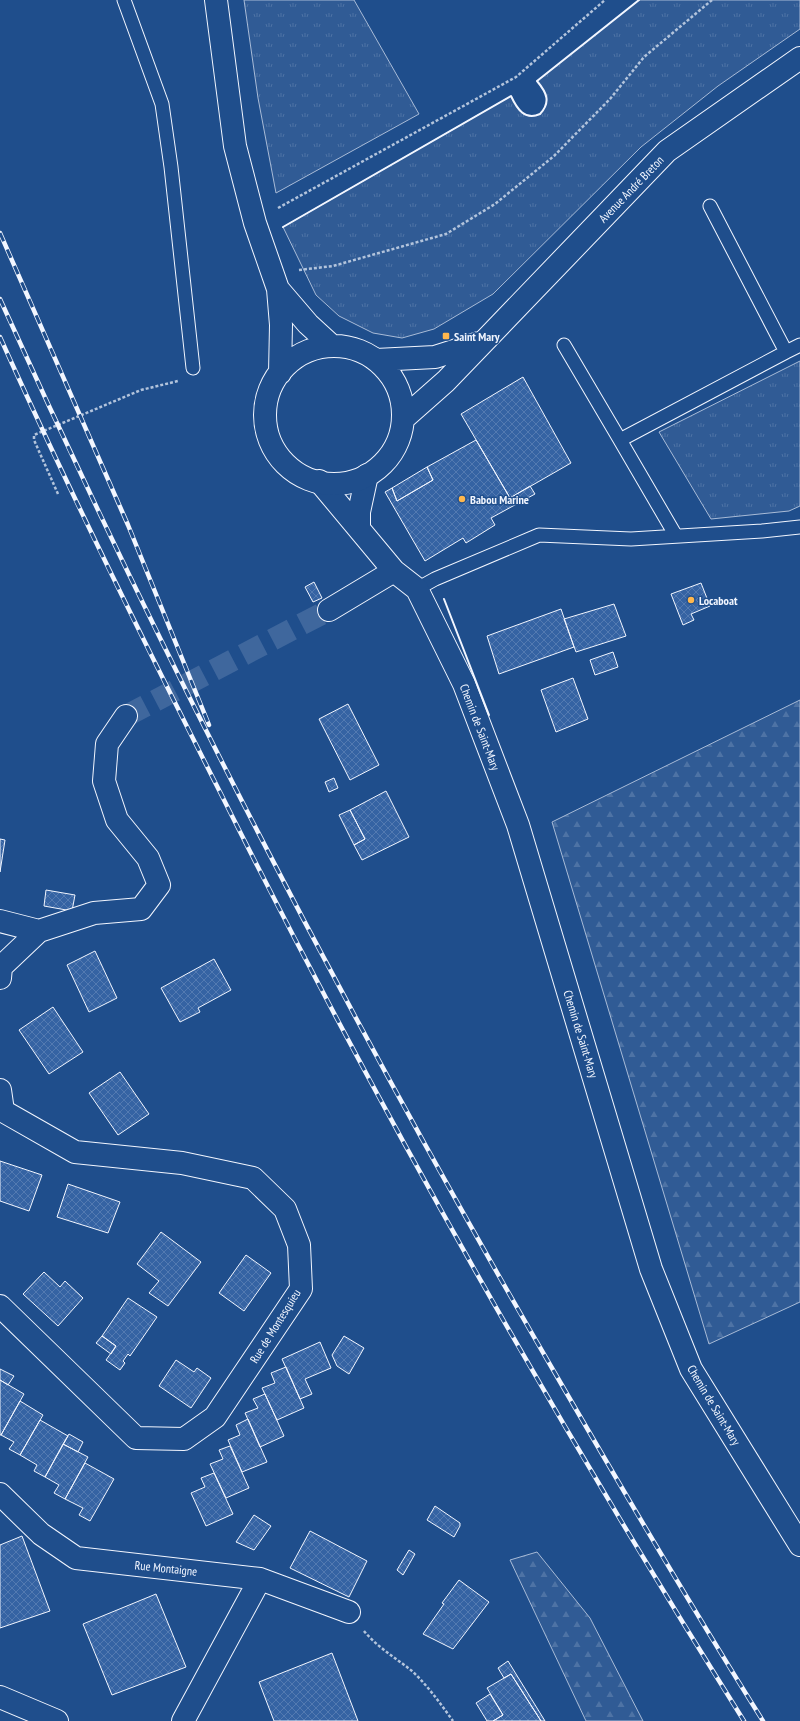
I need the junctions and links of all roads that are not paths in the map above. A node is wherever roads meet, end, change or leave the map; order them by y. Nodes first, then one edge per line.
1 (124, 0) edge
2 (216, 0) edge
3 (800, 58) edge
4 (710, 206) dead end
5 (278, 289) junction
6 (481, 343) junction
7 (564, 345) dead end
8 (800, 345) edge
9 (332, 346) junction
10 (786, 352) junction
11 (376, 360) junction
12 (192, 368) dead end
13 (280, 373) junction
14 (403, 419) junction
15 (620, 440) junction
16 (367, 475) junction
17 (319, 481) junction
18 (800, 526) edge
19 (359, 528) junction
20 (676, 536) junction
21 (394, 571) junction
22 (417, 589) junction
23 (330, 610) tunnel mouth
24 (126, 716) tunnel mouth
25 (0, 921) edge
26 (39, 931) junction
27 (0, 978) edge
28 (1, 1104) edge
29 (0, 1306) edge
30 (0, 1494) edge
31 (800, 1545) edge
32 (260, 1579) junction
33 (349, 1612) road end
34 (0, 1697) edge
35 (57, 1721) edge
36 (183, 1721) edge

1 - 12 lane
2 - 5 street
3 - 6 street, Avenue André Breton
4 - 10 lane
5 - 9 street
5 - 13 street
6 - 11 street, Avenue André Breton
6 - 14 street, Avenue André Breton
7 - 15 lane
8 - 10 lane
9 - 11 street
9 - 13 street
10 - 15 lane
11 - 14 street
13 - 17 street
14 - 16 street
15 - 20 lane
16 - 17 street
16 - 19 street
17 - 19 street, Chemin de Saint-Mary
18 - 20 lane
19 - 21 street, Chemin de Saint-Mary
20 - 22 lane
21 - 22 street, Chemin de Saint-Mary
21 - 23 street
22 - 31 street, Chemin de Saint-Mary
24 - 26 street
25 - 26 street
26 - 27 street
28 - 29 street, Rue de Montesquieu
30 - 32 street, Rue Montaigne
32 - 33 street, Rue Montaigne
32 - 36 street
34 - 35 street

